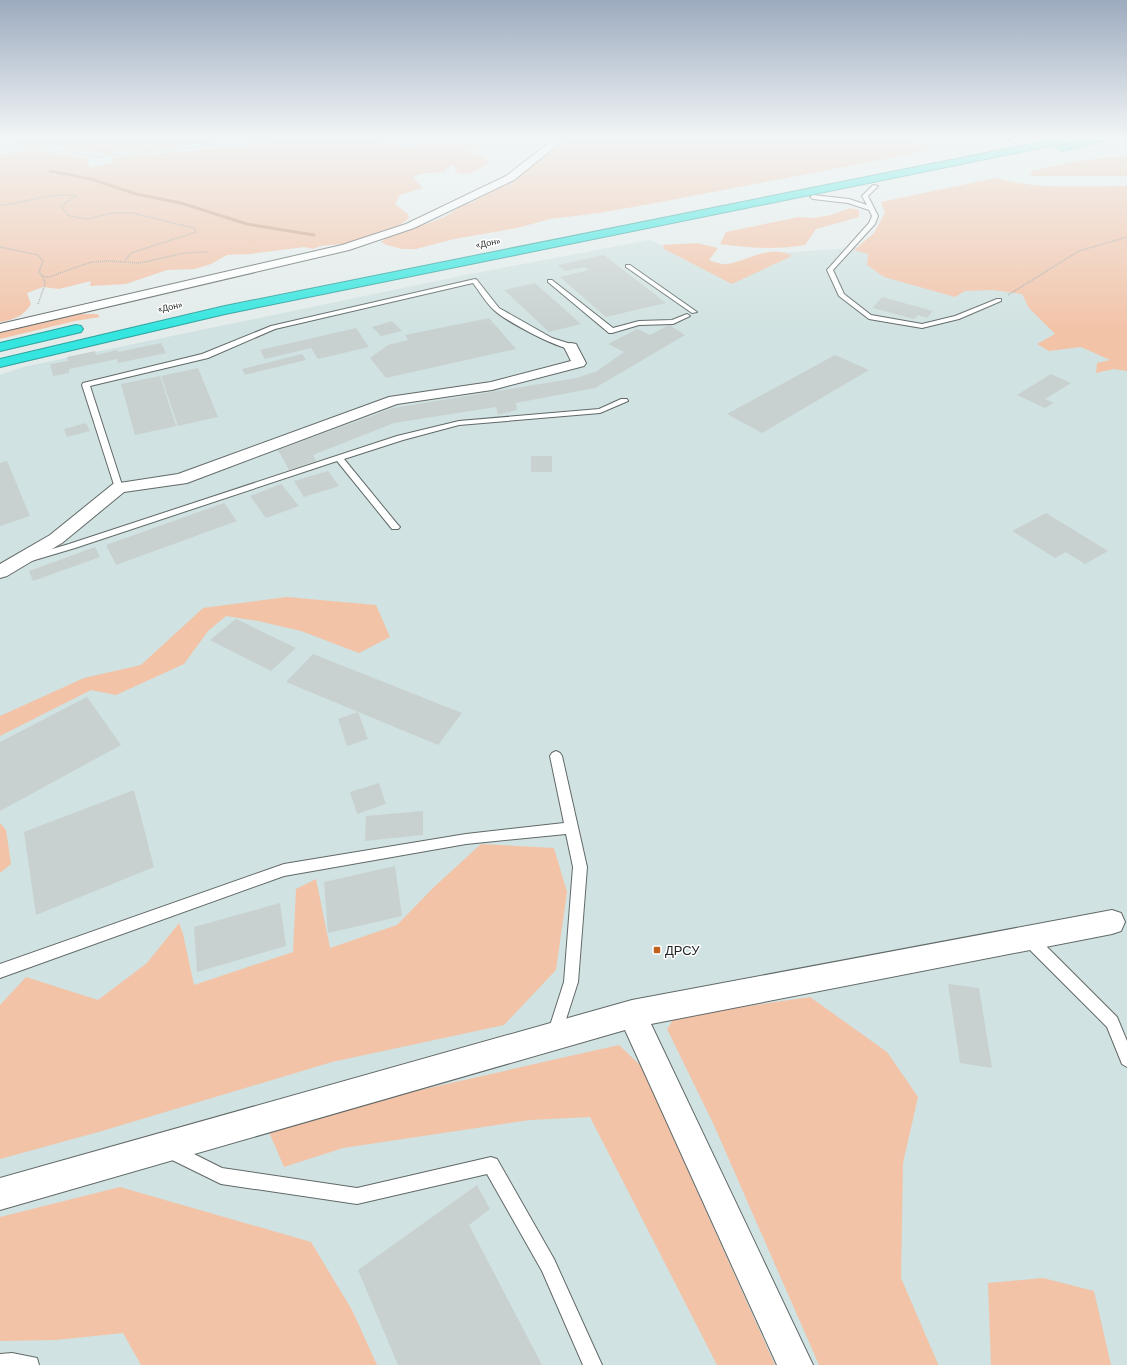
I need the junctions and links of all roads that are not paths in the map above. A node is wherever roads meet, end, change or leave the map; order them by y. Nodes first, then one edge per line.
1 (461, 202) edge
2 (734, 202) edge
3 (737, 202) edge
4 (789, 202) edge
5 (851, 202) edge
6 (866, 202) edge
7 (719, 205) junction
8 (873, 210) junction
9 (628, 266) dead end
10 (550, 281) dead end
11 (999, 300) road end
12 (85, 327) dead end
13 (0, 328) edge
14 (0, 347) edge
15 (571, 347) joint
16 (0, 363) edge
17 (624, 402) dead end
18 (339, 458) junction
19 (119, 488) junction
20 (395, 527) dead end
21 (18, 562) junction
22 (0, 572) edge
23 (556, 756) dead end
24 (571, 828) junction
25 (1112, 922) dead end
26 (1028, 938) junction
27 (0, 971) edge
28 (632, 1014) junction
29 (553, 1037) junction
30 (1127, 1059) edge
31 (164, 1148) junction
32 (0, 1194) edge
33 (0, 1363) edge
34 (30, 1365) edge
35 (593, 1365) edge
36 (795, 1365) edge

1 - 13 street
2 - 7 highway
3 - 7 highway
4 - 7 highway
5 - 8 lane
6 - 8 lane
7 - 16 highway
8 - 11 lane
9 - 10 lane
12 - 14 highway
15 - 19 street
15 - 19 lane
17 - 18 lane
18 - 20 lane
18 - 21 lane
19 - 21 street
21 - 22 street
23 - 24 lane
24 - 27 lane
24 - 29 lane
25 - 26 street
26 - 28 street
26 - 30 lane
28 - 29 street
28 - 36 street
29 - 31 street
31 - 32 street
31 - 35 lane
33 - 34 lane

